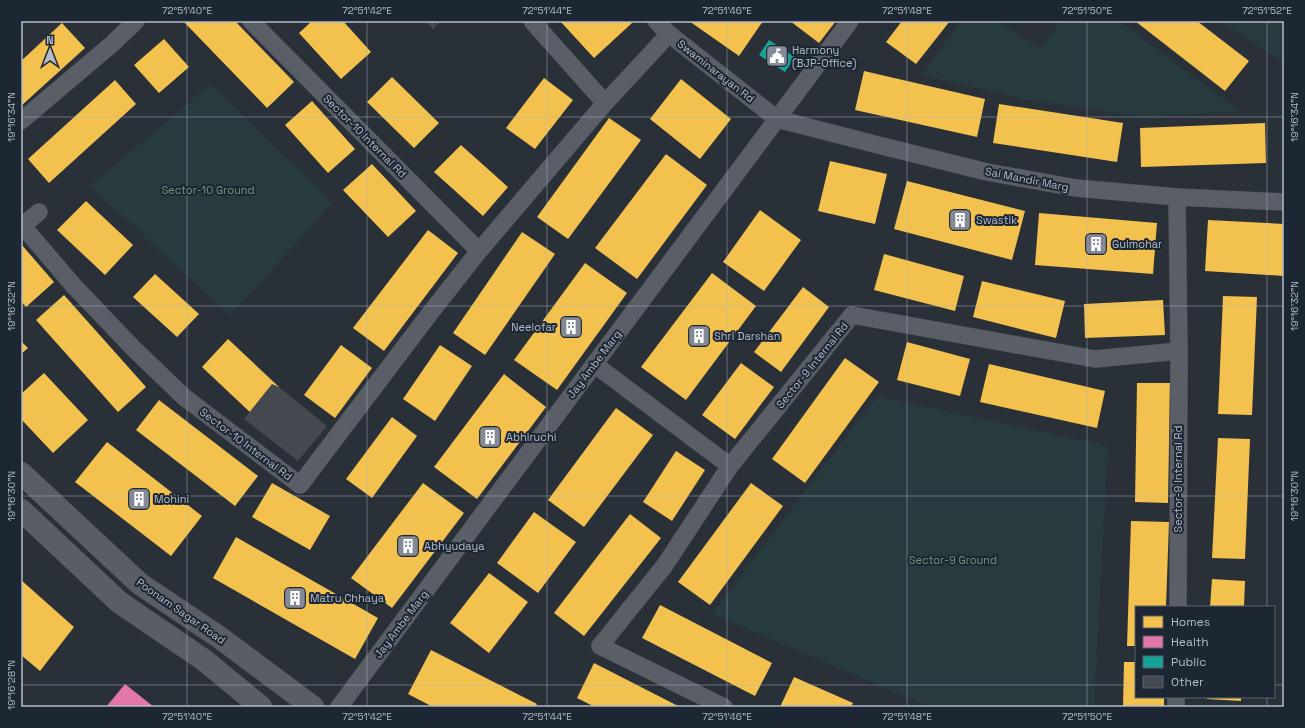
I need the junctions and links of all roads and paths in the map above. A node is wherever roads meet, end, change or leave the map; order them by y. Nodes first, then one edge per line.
1 (136, 21) edge
2 (251, 21) edge
3 (532, 21) edge
4 (656, 21) edge
5 (850, 21) edge
6 (669, 34) junction
7 (605, 103) junction
8 (777, 119) junction
9 (21, 121) edge
10 (1178, 197) junction
11 (1284, 202) edge
12 (39, 212) dead end
13 (22, 225) edge
14 (479, 251) junction
15 (1179, 351) junction
16 (594, 364) junction
17 (730, 466) junction
18 (21, 473) edge
19 (21, 510) edge
20 (1178, 606) edge
21 (261, 707) edge
22 (313, 707) edge
23 (339, 707) edge
24 (724, 707) edge

1 - 9 street
2 - 14 street, Sector-10 Internal Rd
3 - 7 street
4 - 6 street, Swaminarayan Rd
5 - 8 street, Jay Ambe Marg
6 - 7 street, Sector-10 Internal Rd
6 - 8 street, Swaminarayan Rd
7 - 14 street, Sector-10 Internal Rd
8 - 10 street, Sai Mandir Marg
8 - 16 street, Jay Ambe Marg
10 - 11 street, Sai Mandir Marg
10 - 15 street, Sector-9 Internal Rd
12 - 13 street
13 - 14 street, Sector-10 Internal Rd
15 - 17 street, Sector-9 Internal Rd
15 - 20 street, Sector-9 Internal Rd
16 - 17 street
16 - 23 street, Jay Ambe Marg
17 - 24 street
18 - 22 main road, Poonam Sagar Road
19 - 21 main road

